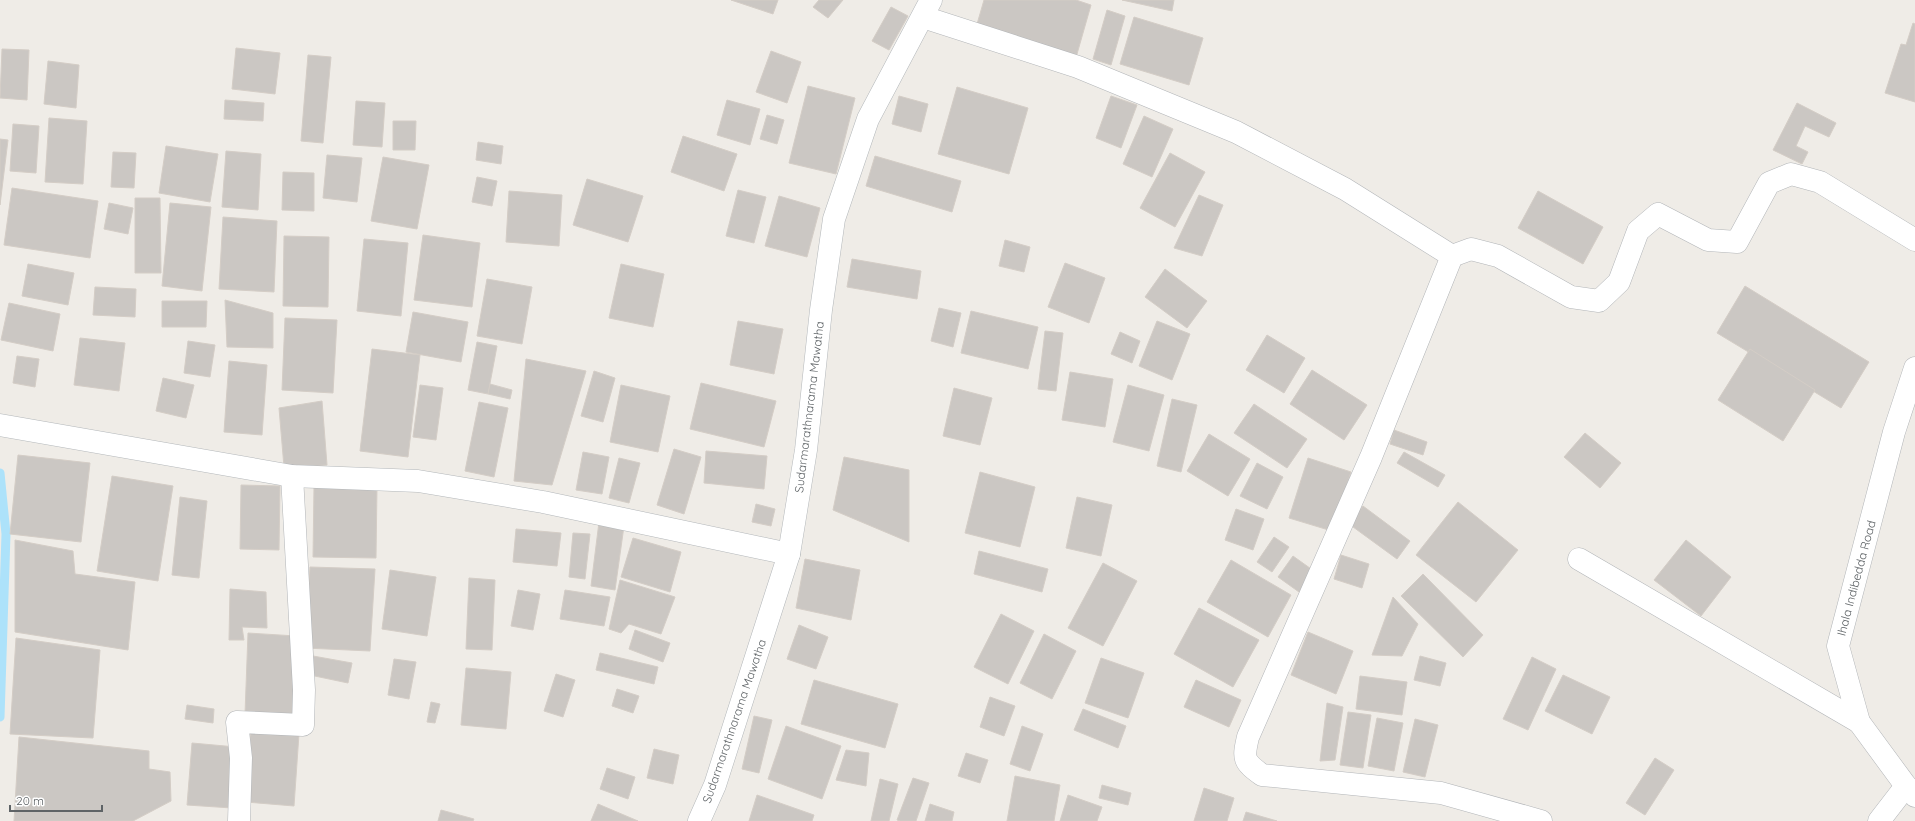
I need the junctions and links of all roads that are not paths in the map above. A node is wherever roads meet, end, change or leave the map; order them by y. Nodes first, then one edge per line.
1 (927, 9) edge
2 (1915, 240) edge
3 (1452, 256) junction
4 (1915, 368) edge
5 (0, 425) edge
6 (292, 476) junction
7 (790, 554) junction
8 (1579, 559) dead end
9 (1859, 722) junction
10 (1910, 791) edge
11 (239, 821) edge
12 (699, 821) edge
13 (1541, 821) edge
14 (1879, 821) edge

1 - 3 street
1 - 7 street, Sudarmarathnarama Mawatha
2 - 3 street
3 - 13 street
4 - 9 street, Ihala Indibedda Road
5 - 6 street
6 - 7 street
6 - 11 street
7 - 12 street, Sudarmarathnarama Mawatha
8 - 9 street
9 - 10 street, Ihala Indibedda Road
10 - 14 street

